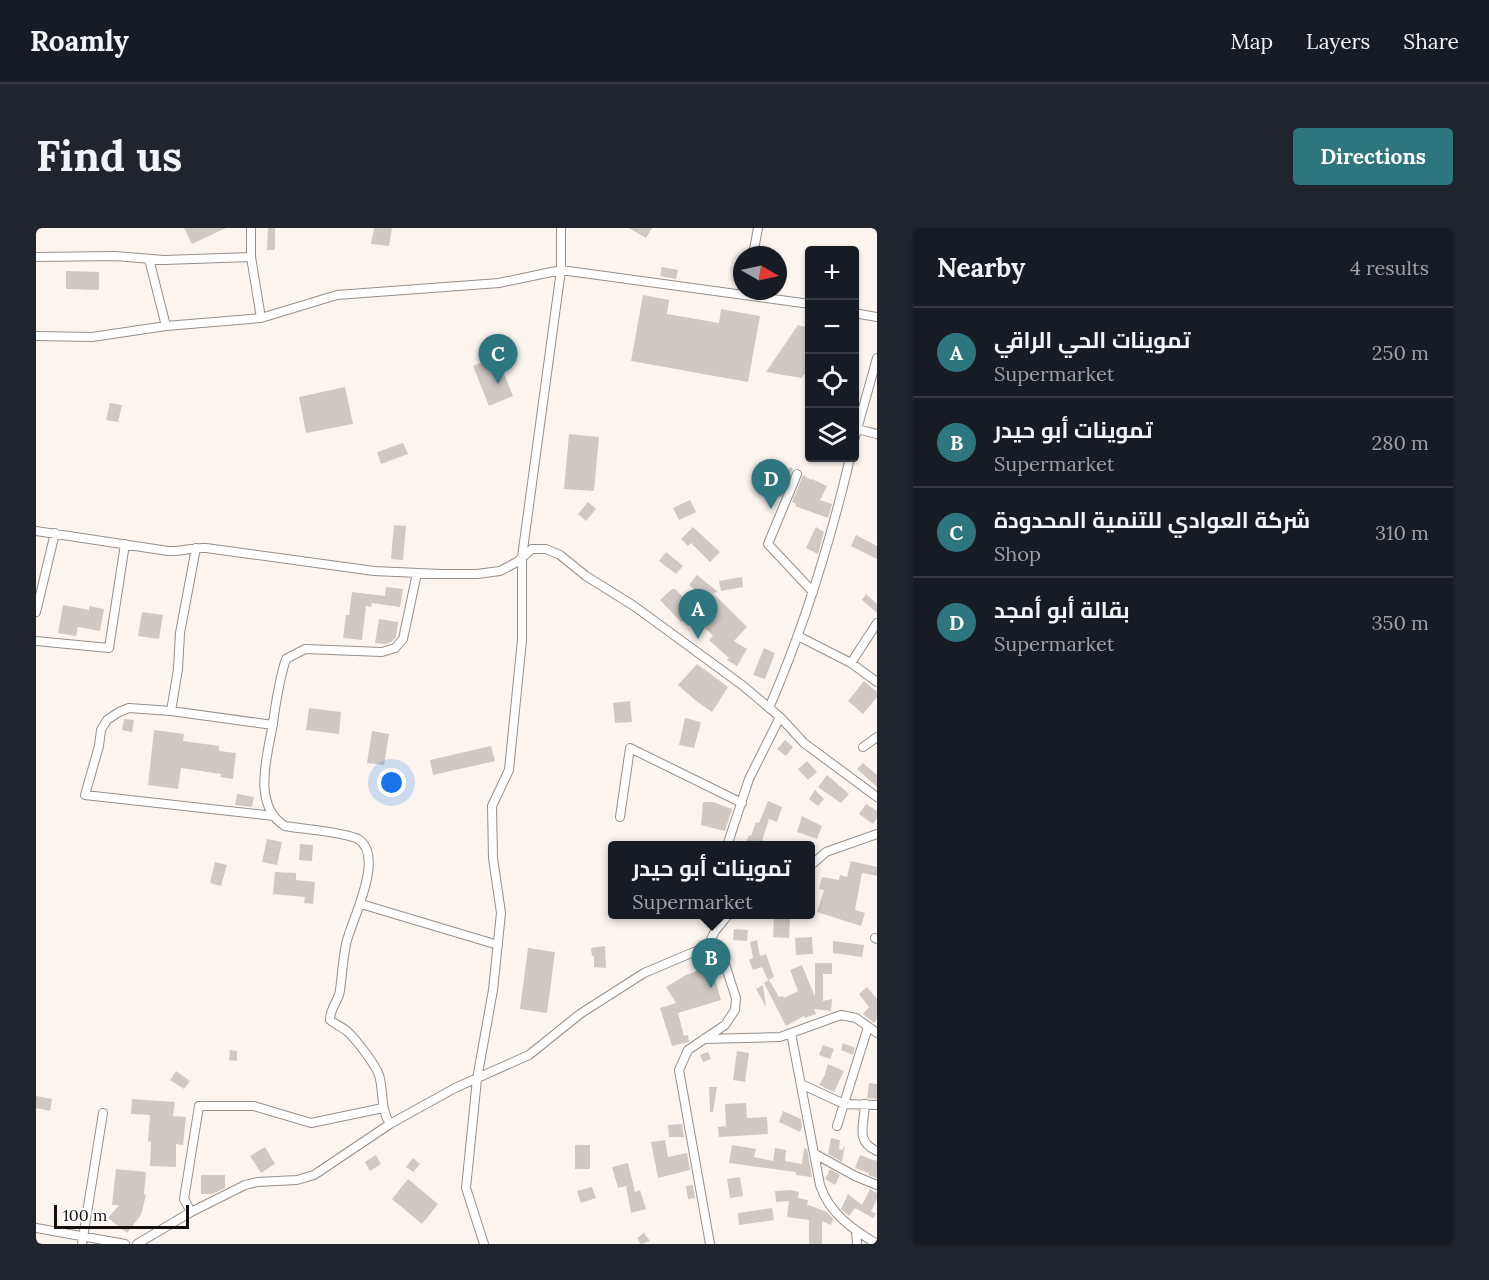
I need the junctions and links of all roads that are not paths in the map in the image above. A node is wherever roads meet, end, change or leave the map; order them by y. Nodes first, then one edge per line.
1 (251, 228) edge
2 (561, 228) edge
3 (758, 228) edge
4 (755, 246) edge
5 (36, 257) edge
6 (251, 257) junction
7 (149, 259) junction
8 (561, 270) junction
9 (733, 292) edge
10 (786, 300) edge
11 (805, 303) edge
12 (859, 314) edge
13 (877, 317) edge
14 (261, 318) junction
15 (166, 326) junction
16 (36, 336) edge
17 (877, 358) edge
18 (859, 422) edge
19 (859, 430) edge
20 (877, 434) edge
21 (849, 462) edge
22 (797, 474) dead end
23 (36, 531) edge
24 (55, 533) junction
25 (125, 544) junction
26 (196, 548) junction
27 (522, 557) junction
28 (417, 573) junction
29 (813, 592) junction
30 (36, 612) edge
31 (877, 623) edge
32 (798, 636) junction
33 (36, 641) edge
34 (851, 663) junction
35 (877, 682) edge
36 (769, 708) junction
37 (171, 711) junction
38 (780, 717) junction
39 (273, 725) junction
40 (877, 737) edge
41 (863, 747) dead end
42 (877, 797) edge
43 (742, 802) junction
44 (274, 816) junction
45 (620, 817) dead end
46 (877, 834) edge
47 (729, 841) edge
48 (815, 862) edge
49 (361, 904) junction
50 (726, 919) edge
51 (498, 945) junction
52 (721, 952) dead end
53 (868, 1027) junction
54 (791, 1033) junction
55 (877, 1033) edge
56 (704, 1038) junction
57 (477, 1079) junction
58 (801, 1084) junction
59 (844, 1104) junction
60 (866, 1104) junction
61 (877, 1105) edge
62 (383, 1108) junction
63 (103, 1113) dead end
64 (390, 1124) junction
65 (837, 1126) dead end
66 (877, 1151) edge
67 (815, 1154) junction
68 (877, 1185) edge
69 (191, 1212) junction
70 (36, 1228) edge
71 (856, 1231) junction
72 (82, 1240) edge
73 (125, 1244) edge
74 (137, 1244) edge
75 (484, 1244) edge
76 (710, 1244) edge
77 (857, 1244) edge
78 (877, 1244) edge

1 - 6 street
2 - 8 street
3 - 4 street
5 - 7 street
6 - 7 street
6 - 14 street
7 - 15 street
8 - 9 street
8 - 14 street
8 - 27 street
10 - 11 street
12 - 13 street
14 - 15 street
15 - 16 street
17 - 18 street
19 - 20 street
21 - 29 street
22 - 29 street
23 - 24 street
24 - 25 street
24 - 30 street
25 - 26 street
25 - 33 street
26 - 28 street
26 - 37 street
27 - 28 street
27 - 36 street
27 - 51 street
28 - 39 street
29 - 32 street
31 - 34 street
32 - 34 street
32 - 36 street
34 - 35 street
36 - 38 street
37 - 39 street
37 - 44 street
38 - 42 street
38 - 43 street
39 - 44 street
40 - 41 street
43 - 45 street
43 - 47 street
44 - 49 street
46 - 48 street
49 - 51 street
49 - 62 street
50 - 57 street
51 - 57 street
52 - 56 street
53 - 54 street
53 - 55 street
53 - 59 street
54 - 56 street
54 - 58 street
56 - 76 street
57 - 64 street
57 - 75 street
58 - 59 street
58 - 67 street
59 - 60 street
59 - 65 street
60 - 61 street
60 - 66 street
62 - 64 street
62 - 69 street
63 - 72 street
64 - 69 street
67 - 68 street
67 - 71 street
69 - 74 street
70 - 72 street
71 - 77 street
71 - 78 street
72 - 73 street

